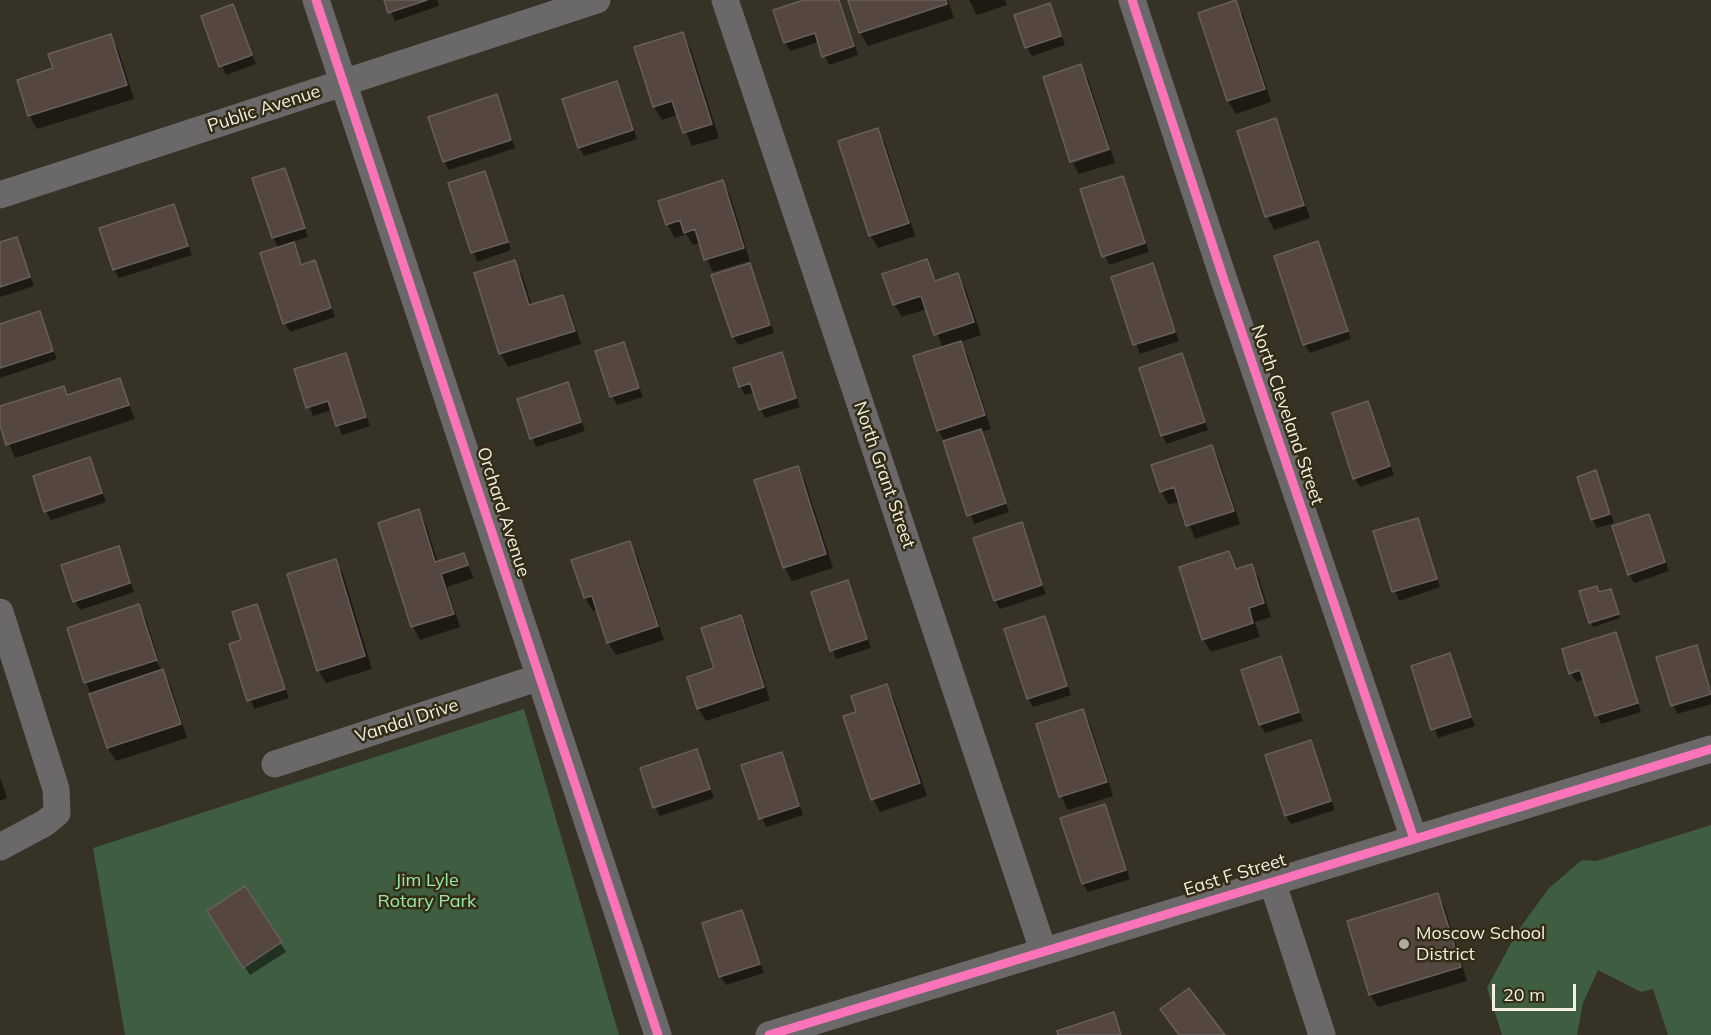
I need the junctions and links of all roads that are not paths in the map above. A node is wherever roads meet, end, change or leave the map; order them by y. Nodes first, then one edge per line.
1 (316, 0) edge
2 (597, 0) edge
3 (725, 0) edge
4 (1132, 0) edge
5 (344, 83) junction
6 (0, 195) edge
7 (0, 612) edge
8 (540, 677) junction
9 (1711, 749) edge
10 (275, 764) dead end
11 (1414, 839) junction
12 (0, 847) edge
13 (1272, 881) junction
14 (1044, 950) junction
15 (658, 1035) edge
16 (769, 1035) edge
17 (1322, 1035) edge

1 - 5 street, Orchard Avenue
2 - 5 street, Public Avenue
3 - 14 street, North Grant Street
4 - 11 street, North Cleveland Street
5 - 6 street, Public Avenue
5 - 8 street, Orchard Avenue
7 - 12 street
8 - 10 street, Vandal Drive
8 - 15 street, Orchard Avenue
9 - 11 street, East F Street
11 - 13 street, East F Street
13 - 14 street, East F Street
13 - 17 street
14 - 16 street, East F Street

